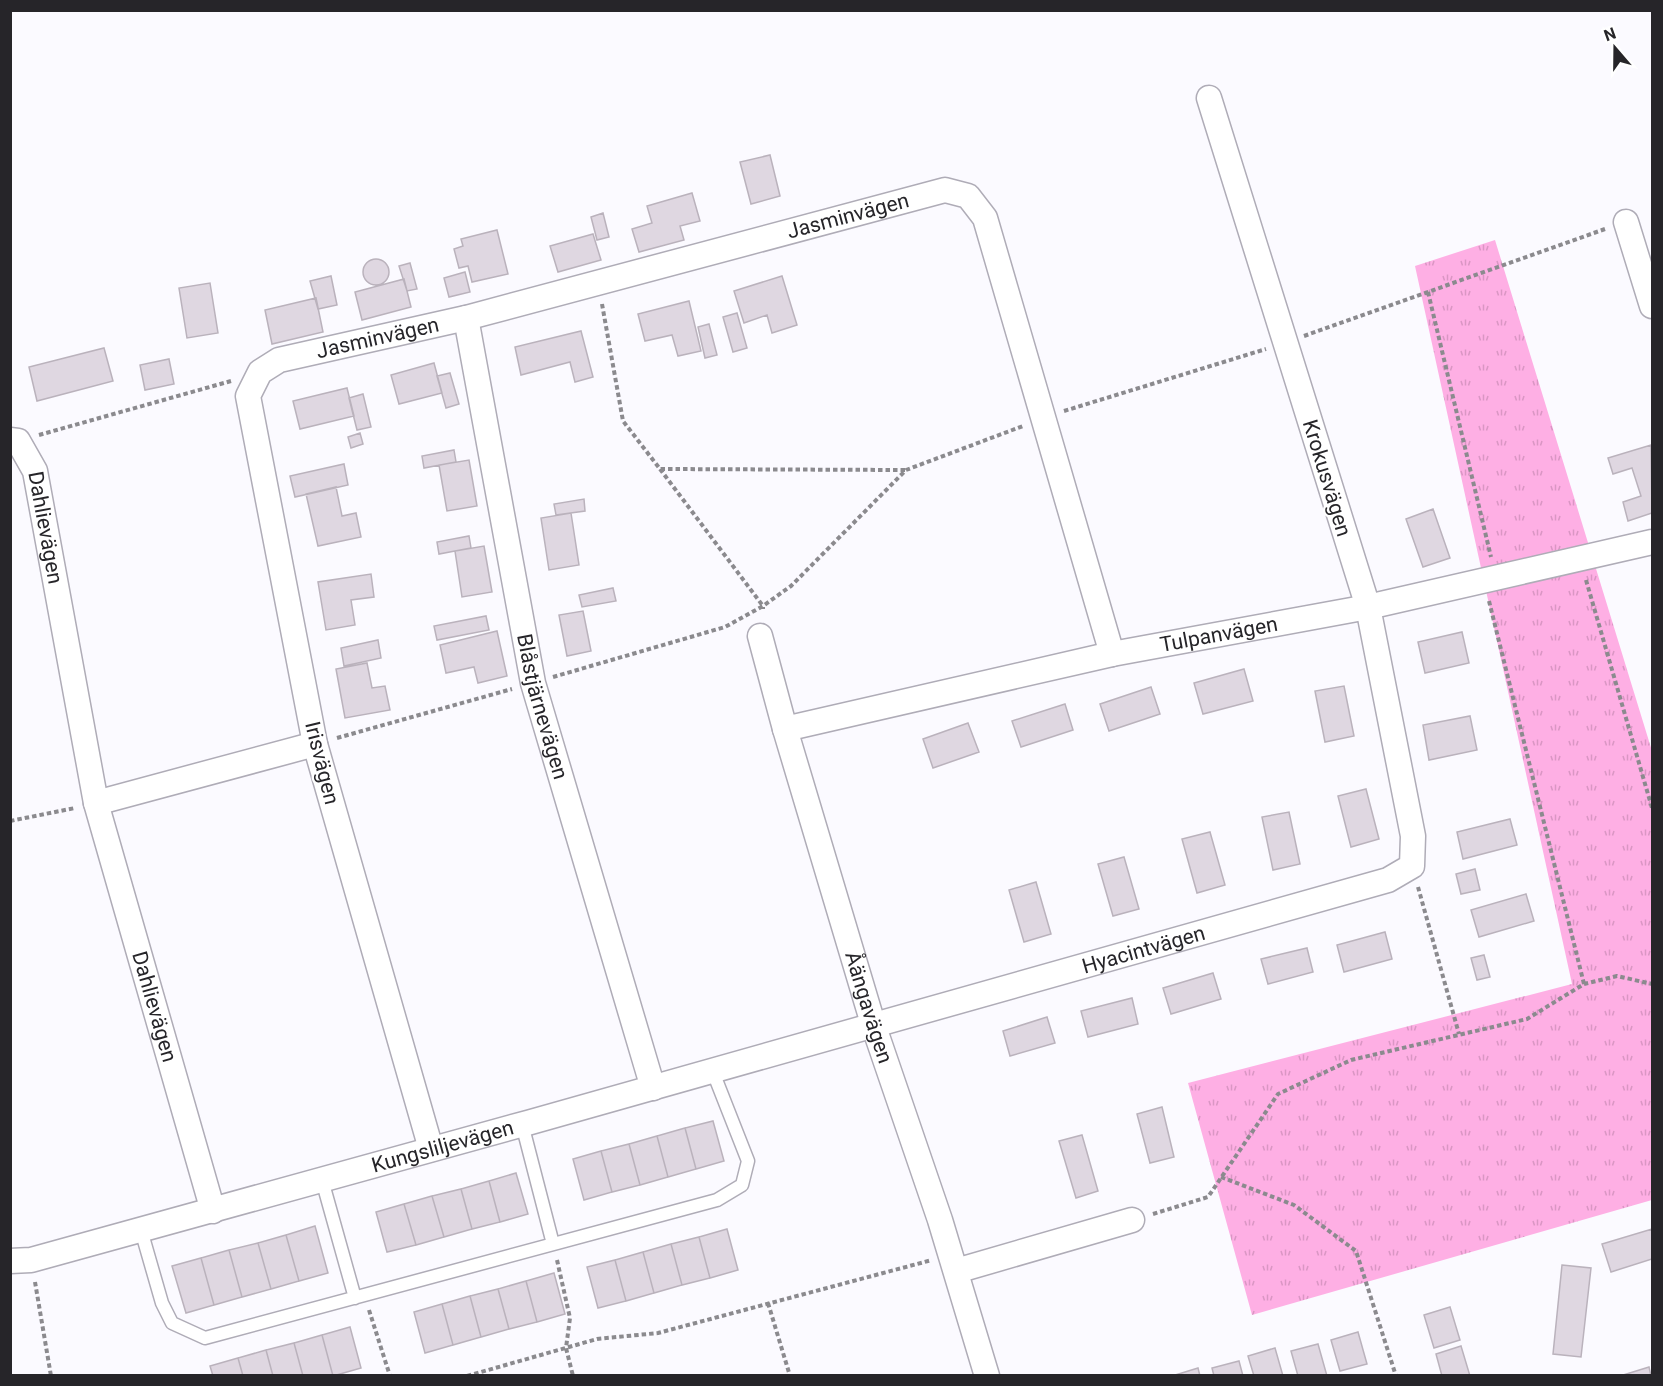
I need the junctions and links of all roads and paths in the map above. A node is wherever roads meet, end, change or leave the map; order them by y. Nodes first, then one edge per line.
1 (1209, 98) dead end
2 (1626, 222) joint
3 (1647, 272) edge
4 (598, 283) junction
5 (1428, 292) junction
6 (1653, 306) edge
7 (466, 318) junction
8 (1285, 343) junction
9 (260, 372) junction
10 (1043, 418) junction
11 (14, 441) edge
12 (660, 469) junction
13 (906, 470) junction
14 (1653, 542) edge
15 (1580, 559) junction
16 (1490, 580) junction
17 (763, 606) junction
18 (1368, 607) junction
19 (760, 636) dead end
20 (1112, 654) junction
21 (533, 683) junction
22 (785, 729) junction
23 (315, 744) junction
24 (96, 803) junction
25 (1653, 808) edge
26 (10, 821) edge
27 (1412, 866) junction
28 (1584, 984) junction
29 (1653, 984) edge
30 (874, 1027) junction
31 (1459, 1034) junction
32 (713, 1072) junction
33 (653, 1088) junction
34 (522, 1124) junction
35 (431, 1149) junction
36 (1221, 1177) junction
37 (322, 1180) junction
38 (213, 1211) junction
39 (1132, 1220) joint
40 (141, 1230) junction
41 (554, 1244) junction
42 (21, 1260) edge
43 (954, 1263) junction
44 (360, 1297) junction
45 (768, 1304) junction
46 (566, 1348) junction
47 (51, 1376) edge
48 (390, 1376) edge
49 (467, 1376) edge
50 (573, 1376) edge
51 (790, 1376) edge
52 (987, 1376) edge
53 (1396, 1376) edge

1 - 8 street, Krokusvägen
2 - 3 street
2 - 5 path
3 - 6 street
4 - 7 street, Jasminvägen
4 - 10 street, Jasminvägen
4 - 12 path
5 - 8 path
5 - 16 path
7 - 9 street, Jasminvägen
7 - 21 street, Blåstjärnevägen
8 - 10 path
8 - 18 street, Krokusvägen
9 - 11 path
9 - 23 street, Irisvägen
10 - 13 path
10 - 20 street, Jasminvägen
11 - 24 street, Dahlievägen
12 - 13 path
12 - 17 path
13 - 17 path
14 - 15 street, Tulpanvägen
15 - 16 street, Tulpanvägen
15 - 25 path
16 - 18 street, Tulpanvägen
16 - 28 path
17 - 21 path
18 - 20 street, Tulpanvägen
18 - 27 street, Krokusvägen
19 - 22 street, Åängavägen
20 - 22 street, Tulpanvägen
21 - 23 path
21 - 33 street, Blåstjärnevägen
22 - 30 street, Åängavägen
23 - 24 street
23 - 35 street, Irisvägen
24 - 26 path
24 - 38 street, Dahlievägen
27 - 30 street, Hyacintvägen
27 - 31 path
28 - 29 path
28 - 31 path
30 - 32 street, Kungsliljevägen
30 - 43 street, Åängavägen
31 - 36 path
32 - 33 street, Kungsliljevägen
32 - 41 lane
33 - 34 street, Kungsliljevägen
34 - 35 street, Kungsliljevägen
34 - 41 lane
35 - 37 street, Kungsliljevägen
36 - 39 path
36 - 53 path
37 - 38 street, Kungsliljevägen
37 - 44 lane
38 - 40 street, Kungsliljevägen
39 - 43 street
40 - 42 street, Kungsliljevägen
40 - 44 lane
41 - 44 lane
41 - 46 path
42 - 47 path
43 - 45 path
43 - 52 street, Åängavägen
44 - 48 path
45 - 46 path
45 - 51 path
46 - 49 path
46 - 50 path

